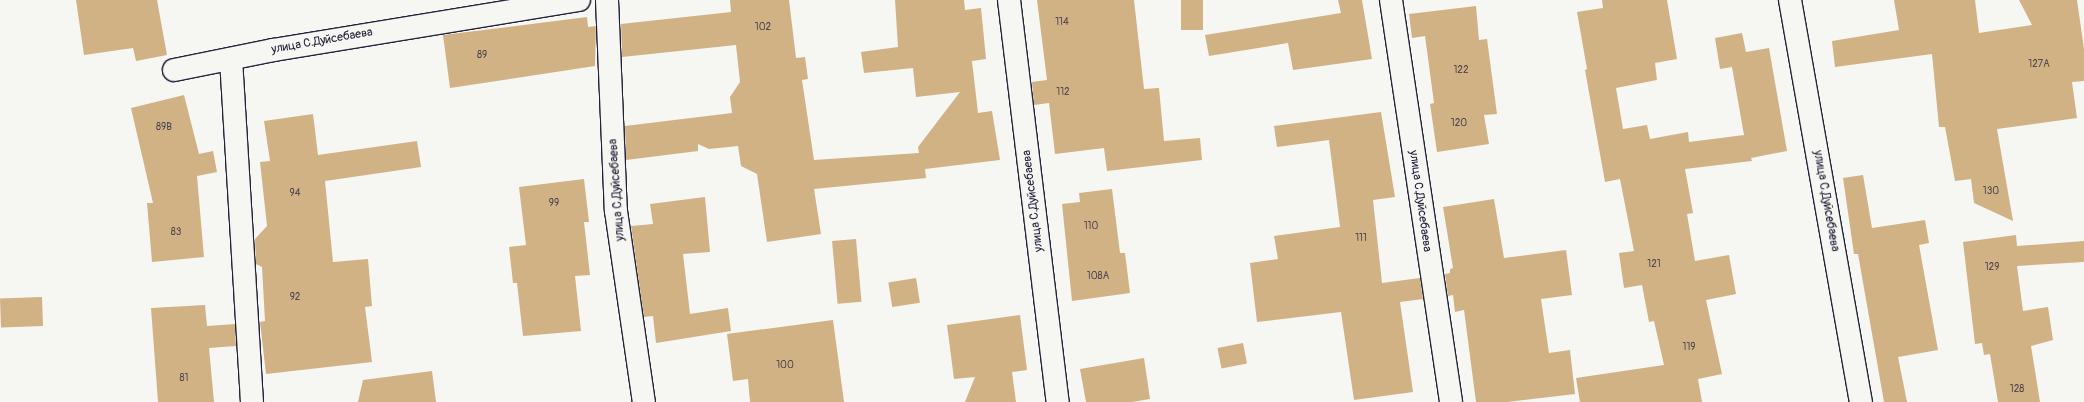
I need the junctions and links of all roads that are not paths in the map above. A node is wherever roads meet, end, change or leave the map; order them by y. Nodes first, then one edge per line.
1 (579, 0) edge
2 (607, 0) edge
3 (1009, 0) edge
4 (1391, 0) edge
5 (1790, 0) edge
6 (231, 59) junction
7 (174, 70) dead end
8 (252, 402) edge
9 (644, 402) edge
10 (1058, 402) edge
11 (1452, 402) edge
12 (1861, 402) edge

1 - 6 street, улица С.Дуйсебаева
2 - 9 street, улица С.Дуйсебаева
3 - 10 street, улица С.Дуйсебаева
4 - 11 street, улица С.Дуйсебаева
5 - 12 street, улица С.Дуйсебаева
6 - 7 street, улица С.Дуйсебаева
6 - 8 street

